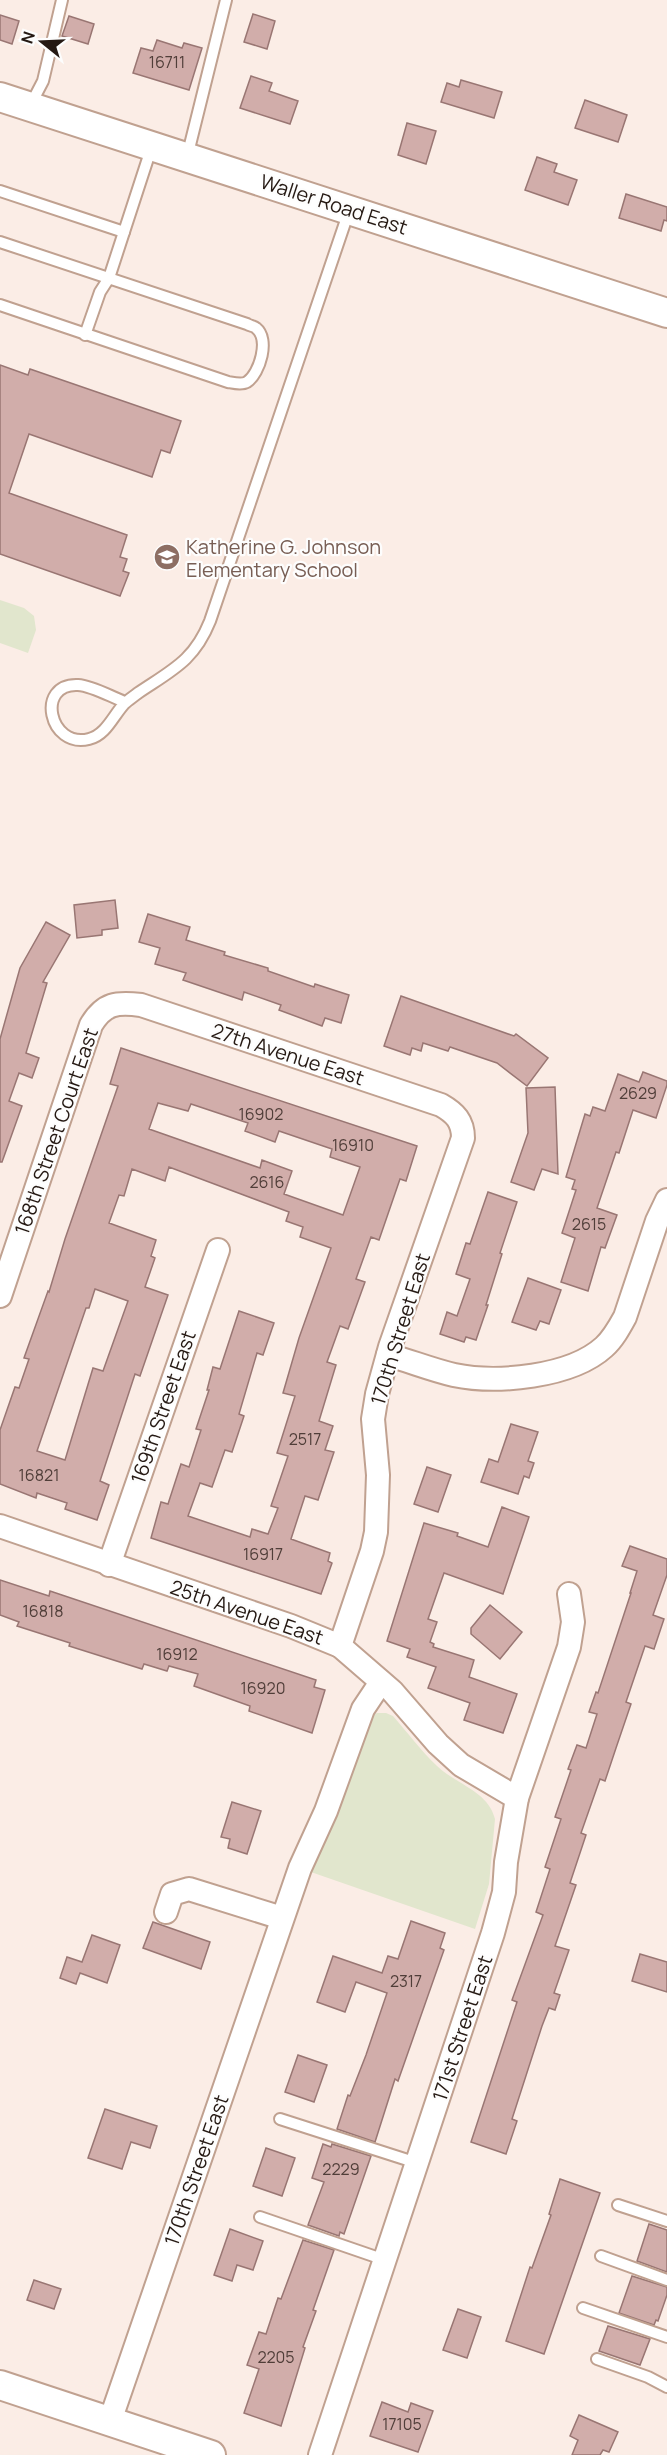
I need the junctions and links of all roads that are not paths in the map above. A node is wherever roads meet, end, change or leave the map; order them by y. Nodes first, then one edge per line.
1 (62, 0) edge
2 (226, 0) edge
3 (0, 97) edge
4 (30, 107) junction
5 (152, 146) junction
6 (187, 157) junction
7 (0, 191) edge
8 (349, 209) junction
9 (124, 232) junction
10 (0, 242) edge
11 (109, 278) junction
12 (0, 305) edge
13 (667, 313) edge
14 (85, 335) junction
15 (125, 702) junction
16 (108, 1007) joint
17 (461, 1122) joint
18 (667, 1200) edge
19 (218, 1250) dead end
20 (0, 1296) edge
21 (388, 1354) junction
22 (0, 1526) edge
23 (109, 1565) junction
24 (570, 1594) dead end
25 (340, 1646) junction
26 (381, 1682) junction
27 (517, 1798) junction
28 (166, 1912) dead end
29 (282, 1918) junction
30 (280, 2119) dead end
31 (417, 2163) junction
32 (618, 2205) dead end
33 (260, 2217) dead end
34 (667, 2221) edge
35 (601, 2256) dead end
36 (385, 2260) junction
37 (667, 2280) edge
38 (583, 2308) dead end
39 (667, 2337) edge
40 (597, 2359) dead end
41 (0, 2385) edge
42 (667, 2387) edge
43 (110, 2421) junction
44 (211, 2455) edge
45 (320, 2455) edge

1 - 4 lane
2 - 6 lane
3 - 4 street, Waller Road East
4 - 5 street, Waller Road East
5 - 6 street, Waller Road East
5 - 9 lane
6 - 8 street, Waller Road East
7 - 9 lane
8 - 13 street, Waller Road East
8 - 15 lane
9 - 11 lane
10 - 11 lane
11 - 14 lane
11 - 14 lane
12 - 14 lane
15 - 15 lane
16 - 17 street, 27th Avenue East
16 - 20 street, 168th Street Court East
17 - 21 street, 170th Street East
18 - 21 street
19 - 23 street, 169th Street East
21 - 25 street, 170th Street East
22 - 23 street, 25th Avenue East
23 - 25 street, 25th Avenue East
24 - 27 street, 171st Street East
25 - 26 street, 25th Avenue East
26 - 27 street, 25th Avenue East
26 - 29 street, 170th Street East
27 - 31 street, 171st Street East
28 - 29 street
29 - 43 street, 170th Street East
30 - 31 lane
31 - 36 street, 171st Street East
32 - 34 lane
33 - 36 lane
35 - 37 lane
36 - 45 street, 171st Street East
38 - 39 lane
40 - 42 lane
41 - 43 street
43 - 44 street

